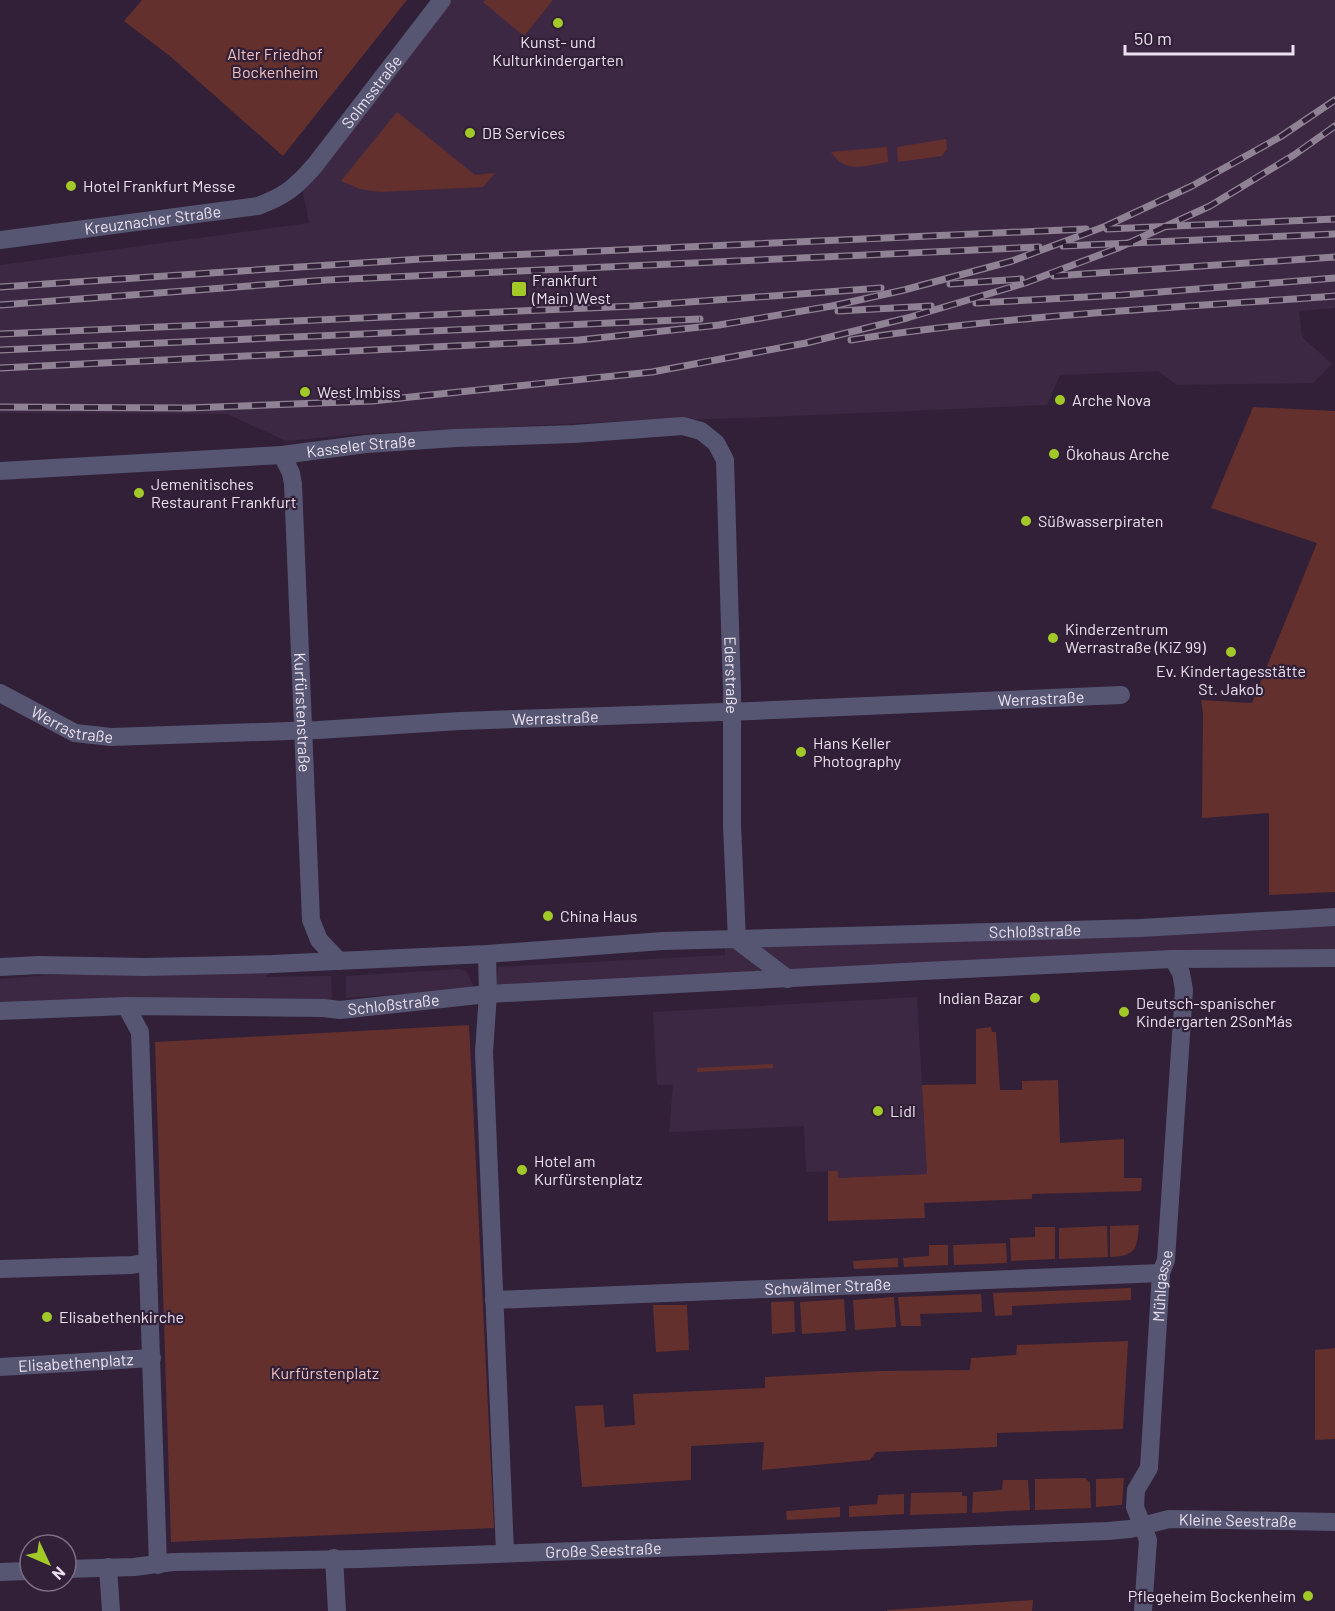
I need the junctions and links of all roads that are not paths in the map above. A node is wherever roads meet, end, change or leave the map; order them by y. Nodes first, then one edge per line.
1 (441, 0) edge
2 (301, 182) joint
3 (0, 240) edge
4 (716, 443) joint
5 (282, 455) junction
6 (0, 471) edge
7 (0, 693) edge
8 (1121, 695) dead end
9 (732, 712) junction
10 (302, 730) junction
11 (1335, 917) edge
12 (737, 940) junction
13 (487, 954) junction
14 (1335, 958) edge
15 (1173, 959) junction
16 (339, 961) junction
17 (0, 967) edge
18 (788, 979) junction
19 (488, 994) junction
20 (126, 1006) junction
21 (0, 1011) edge
22 (148, 1263) junction
23 (0, 1269) edge
24 (1161, 1273) junction
25 (494, 1300) junction
26 (152, 1358) junction
27 (0, 1367) edge
28 (1335, 1522) edge
29 (1141, 1525) junction
30 (504, 1552) junction
31 (334, 1558) junction
32 (158, 1565) junction
33 (108, 1567) junction
34 (78, 1568) edge
35 (18, 1571) edge
36 (0, 1572) edge
37 (111, 1611) edge
38 (337, 1611) edge
39 (1143, 1611) edge

1 - 2 street, Solmsstraße
2 - 3 street, Kreuznacher Straße
4 - 5 street, Kasseler Straße
4 - 9 street, Ederstraße
5 - 6 street, Kasseler Straße
5 - 10 street, Kurfürstenstraße
7 - 10 street, Werrastraße
8 - 9 street, Werrastraße
9 - 10 street, Werrastraße
9 - 12 street, Ederstraße
10 - 16 street, Kurfürstenstraße
11 - 12 street, Schloßstraße
12 - 13 street, Schloßstraße
12 - 18 street
13 - 16 street, Schloßstraße
13 - 19 street
14 - 15 street, Schloßstraße
15 - 18 street, Schloßstraße
15 - 24 street, Mühlgasse
16 - 17 street, Schloßstraße
18 - 19 street, Schloßstraße
19 - 20 street, Schloßstraße
19 - 25 street
20 - 21 street, Schloßstraße
20 - 22 street
22 - 23 street
22 - 26 street
24 - 25 street, Schwälmer Straße
24 - 29 street, Mühlgasse
25 - 30 street
26 - 27 street, Elisabethenplatz
26 - 32 street
28 - 29 street, Kleine Seestraße
29 - 30 street, Große Seestraße
29 - 39 street, Mühlgasse
30 - 31 street, Große Seestraße
31 - 32 street, Große Seestraße
31 - 38 street
32 - 33 street, Große Seestraße
33 - 34 street, Große Seestraße
33 - 37 street
35 - 36 street

